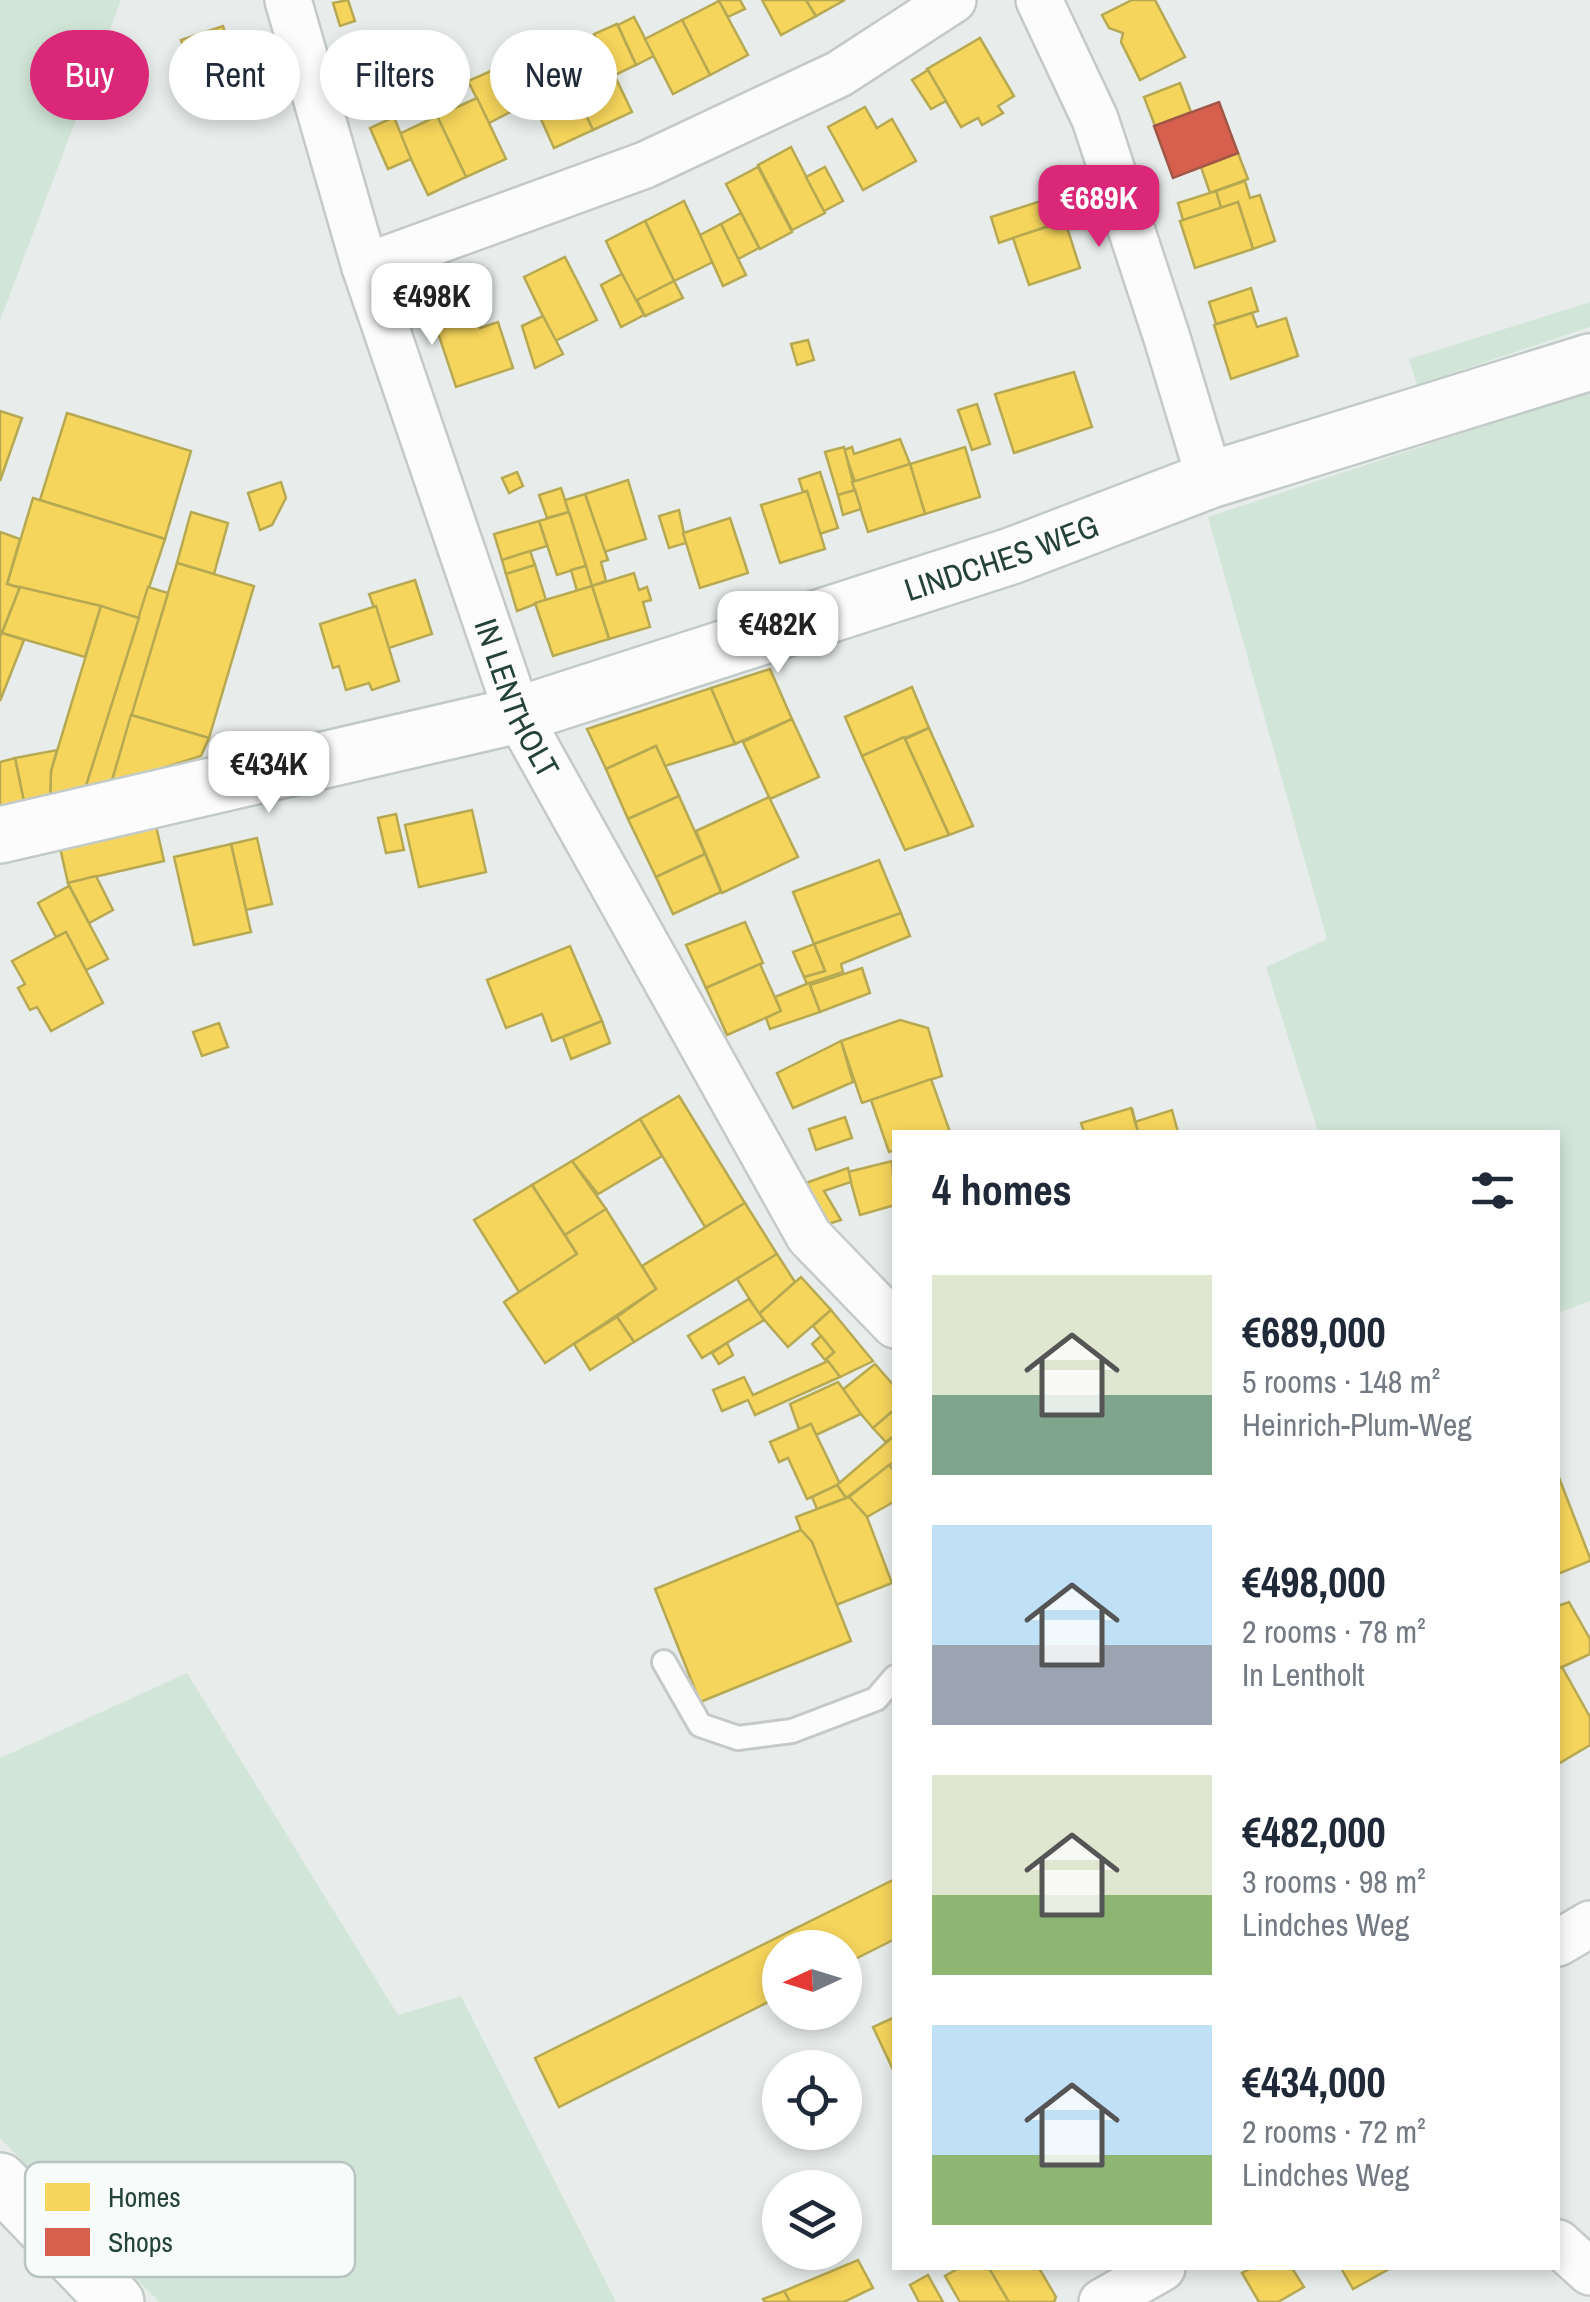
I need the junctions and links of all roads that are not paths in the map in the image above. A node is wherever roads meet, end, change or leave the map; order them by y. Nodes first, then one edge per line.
1 (288, 0) edge
2 (953, 0) edge
3 (1039, 0) edge
4 (365, 267) junction
5 (1590, 362) edge
6 (1210, 480) junction
7 (518, 715) junction
8 (0, 834) edge
9 (892, 1322) edge
10 (664, 1662) dead end
11 (892, 1680) edge
12 (1590, 1924) edge
13 (1560, 1942) edge
14 (0, 2181) edge
15 (25, 2207) edge
16 (1560, 2245) edge
17 (1158, 2270) edge
18 (1590, 2272) edge
19 (92, 2277) edge
20 (116, 2302) edge
21 (1102, 2302) edge

1 - 4 street, IN LENTHOLT
2 - 4 street
3 - 6 street
4 - 7 street, IN LENTHOLT
5 - 6 street, LINDCHES WEG
6 - 7 street, LINDCHES WEG
7 - 8 street, LINDCHES WEG
7 - 9 street, IN LENTHOLT
10 - 11 lane
12 - 13 street
14 - 15 street
16 - 18 street
17 - 21 street
19 - 20 street

